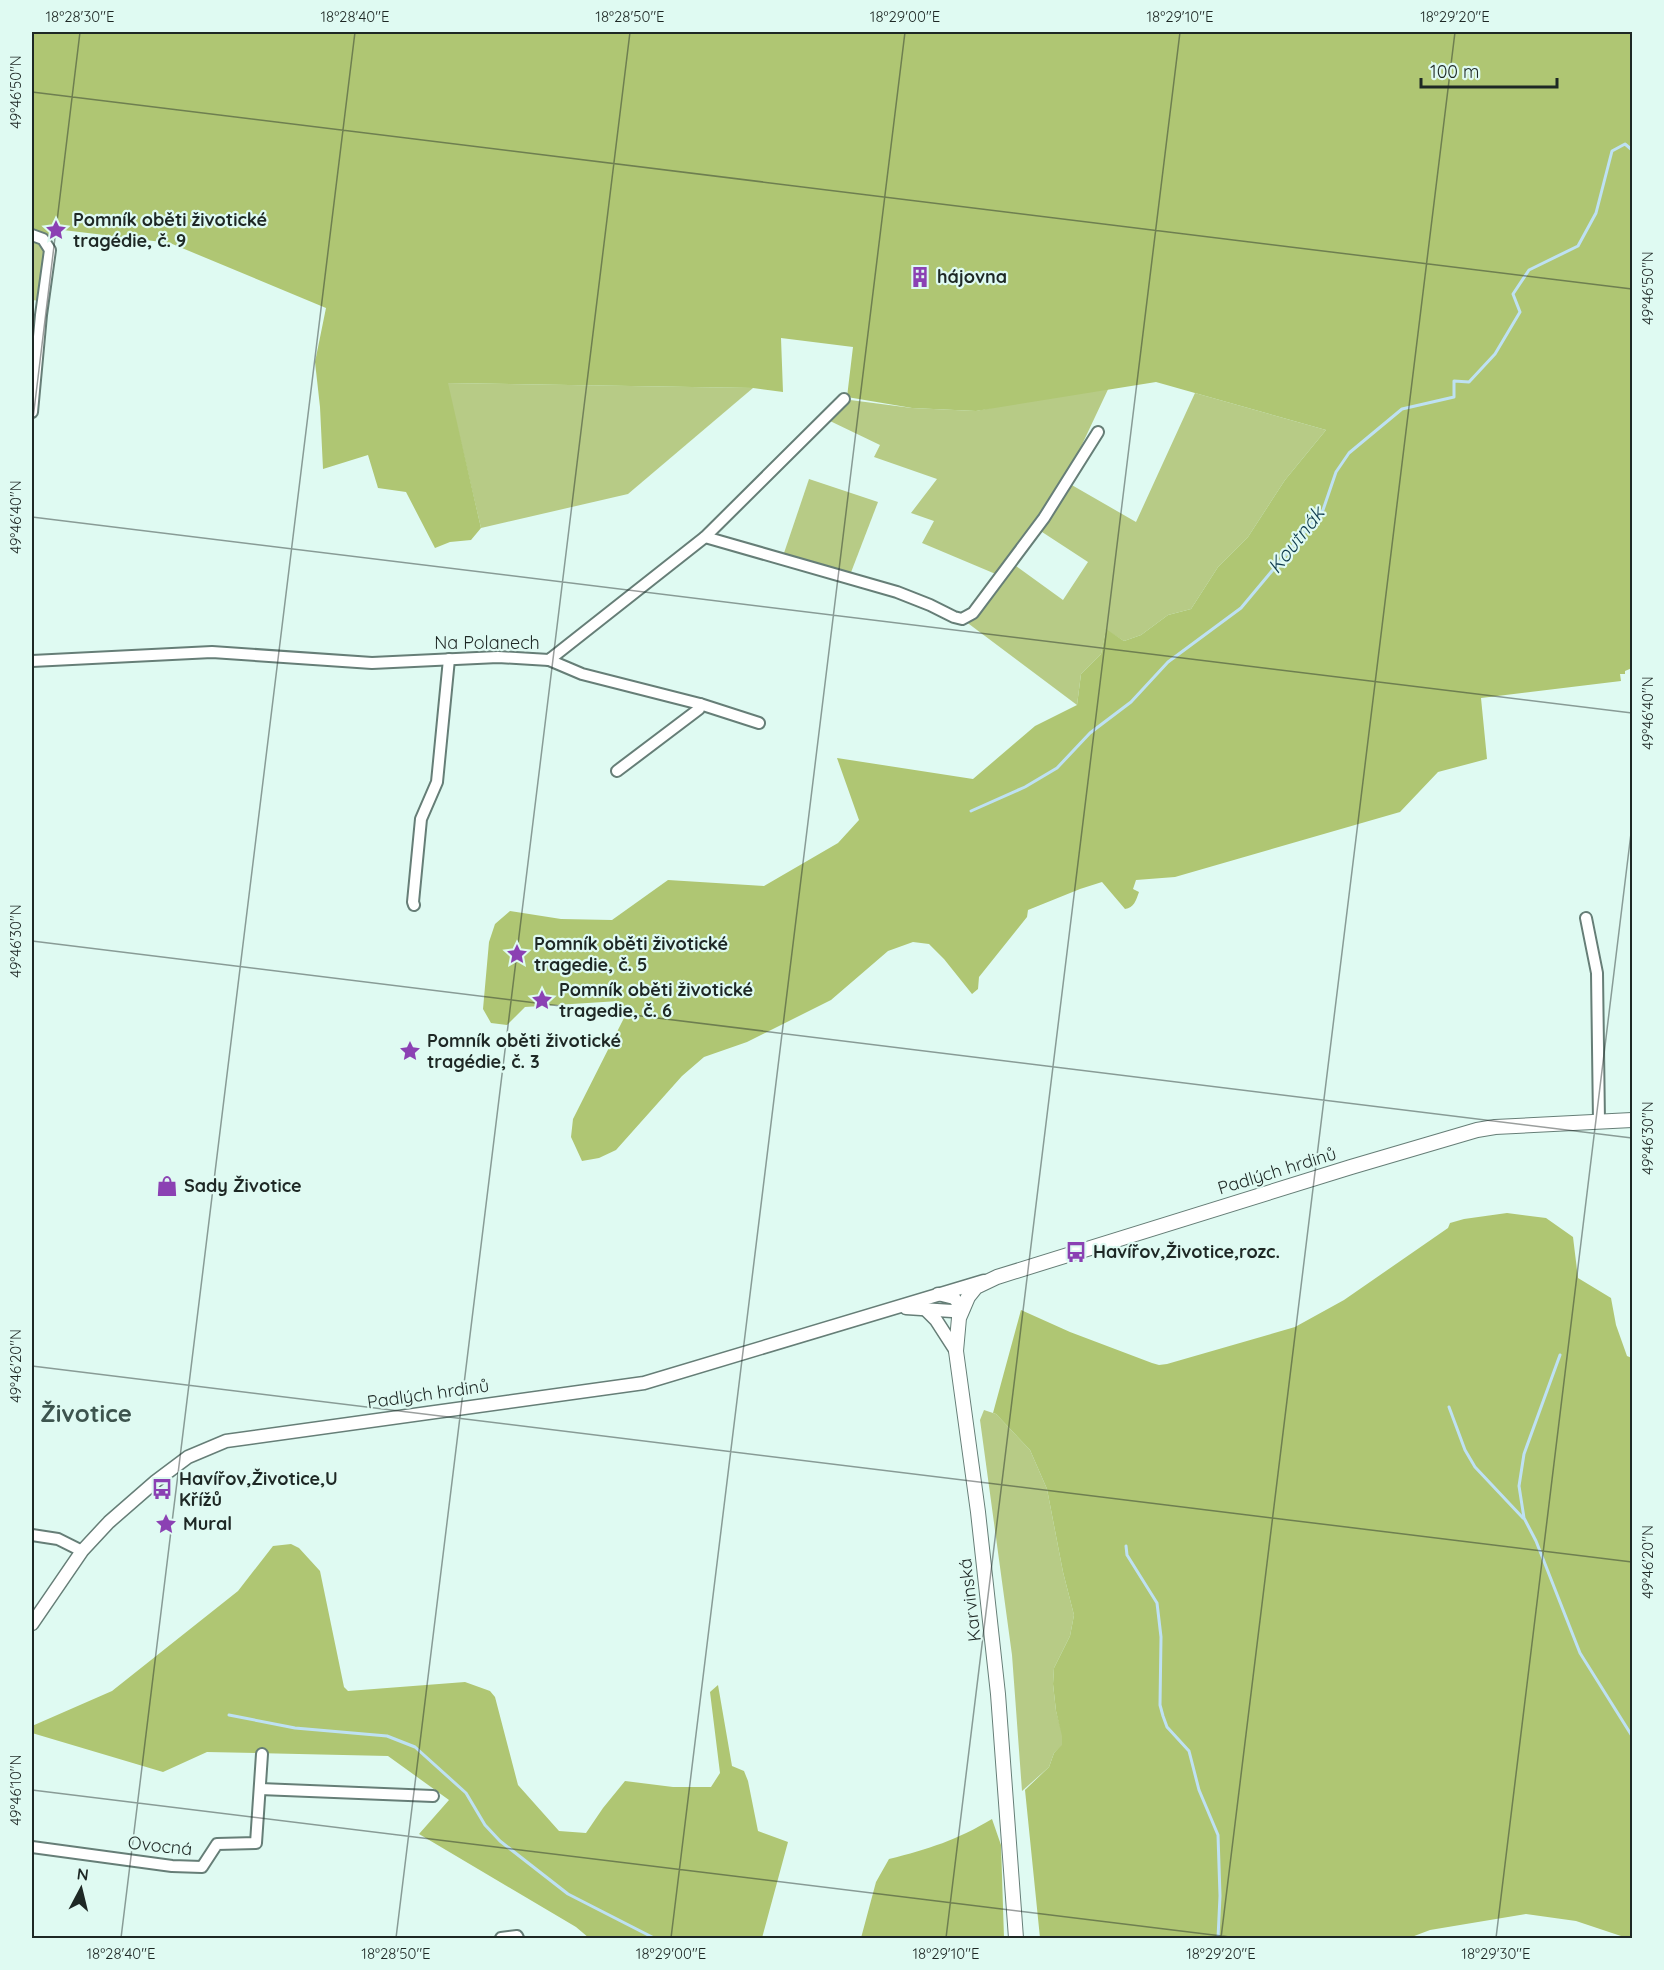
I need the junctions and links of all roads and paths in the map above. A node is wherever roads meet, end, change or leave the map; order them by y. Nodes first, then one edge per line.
1 (32, 234) edge
2 (844, 399) dead end
3 (32, 412) edge
4 (1098, 432) dead end
5 (705, 537) junction
6 (449, 659) junction
7 (549, 660) junction
8 (32, 661) edge
9 (700, 704) junction
10 (759, 723) dead end
11 (617, 771) dead end
12 (414, 905) dead end
13 (1586, 918) dead end
14 (1632, 1120) edge
15 (1599, 1122) junction
16 (997, 1277) junction
17 (938, 1294) junction
18 (896, 1308) junction
19 (924, 1308) junction
20 (963, 1309) junction
21 (956, 1351) junction
22 (32, 1534) edge
23 (82, 1551) junction
24 (32, 1624) edge
25 (262, 1754) dead end
26 (260, 1789) junction
27 (433, 1796) dead end
28 (32, 1847) edge
29 (501, 1938) edge
30 (518, 1938) edge
31 (1016, 1938) edge

1 - 3 street
2 - 5 street, Na Polanech
4 - 5 street
5 - 7 street, Na Polanech
6 - 7 street, Na Polanech
6 - 8 street, Na Polanech
6 - 12 street
7 - 9 street
9 - 10 street
9 - 11 street
13 - 15 street
14 - 15 main road, Padlých hrdinů
15 - 16 main road, Padlých hrdinů
16 - 17 street, Padlých hrdinů
16 - 20 main road, Karvinská
17 - 18 street, Padlých hrdinů
17 - 20 street
18 - 19 street, Padlých hrdinů
18 - 23 street, Padlých hrdinů
19 - 20 street, Padlých hrdinů
19 - 21 street
20 - 21 main road, Karvinská
21 - 31 main road, Karvinská
22 - 23 street
23 - 24 street, Padlých hrdinů
25 - 26 street, Ovocná
26 - 27 street
26 - 28 street, Ovocná
29 - 30 street

